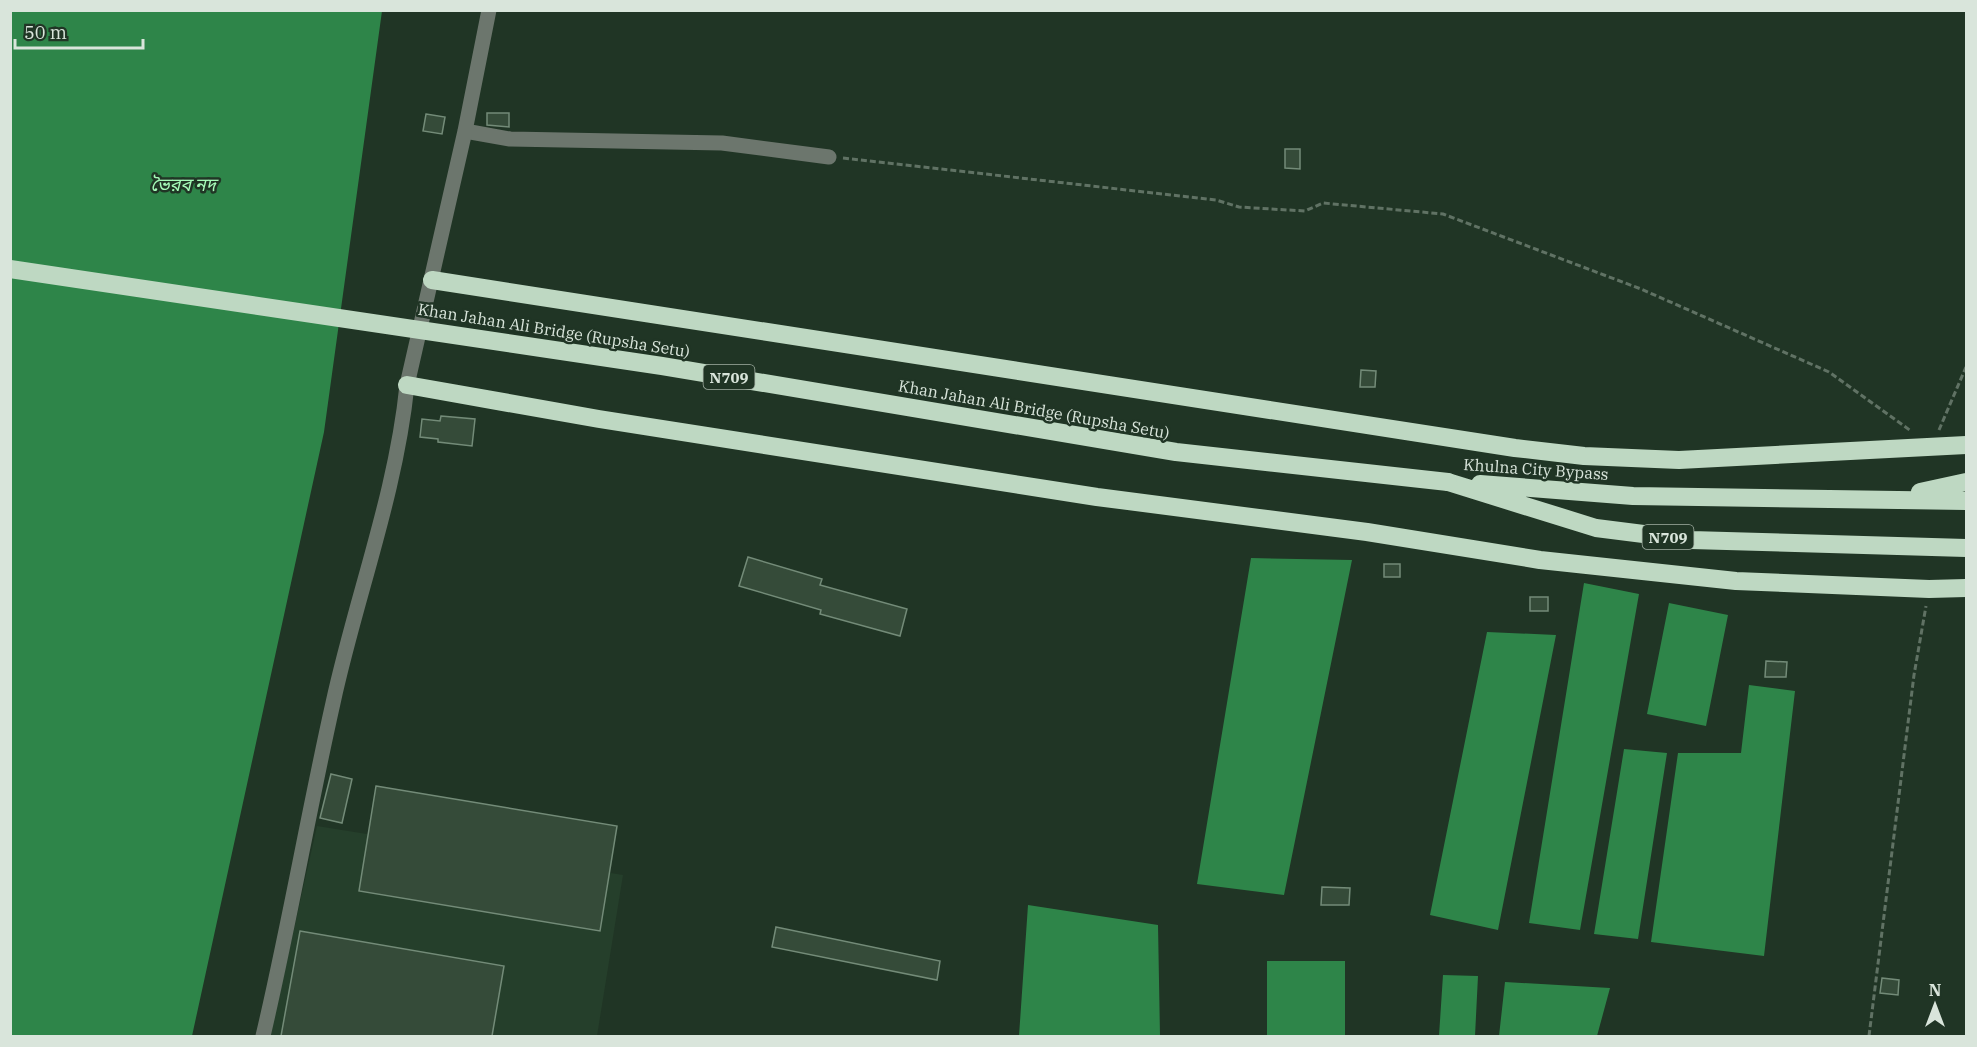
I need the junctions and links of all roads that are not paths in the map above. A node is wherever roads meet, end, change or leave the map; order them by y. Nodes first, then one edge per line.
1 (489, 10) edge
2 (465, 131) junction
3 (829, 157) road end
4 (10, 269) edge
5 (432, 280) junction
6 (407, 385) junction
7 (1966, 445) edge
8 (1448, 482) junction
9 (1966, 482) edge
10 (1966, 492) edge
11 (1895, 498) junction
12 (1966, 501) edge
13 (1966, 508) edge
14 (1966, 538) edge
15 (1966, 544) edge
16 (1895, 547) junction
17 (1966, 549) edge
18 (1966, 556) edge
19 (1966, 588) edge
20 (263, 1036) edge

1 - 2 street
2 - 3 street
2 - 5 street
4 - 8 highway, Khan Jahan Ali Bridge (Rupsha Setu) / N709, bridge
5 - 6 street
5 - 7 highway
6 - 19 highway
6 - 20 street
8 - 11 highway, Khulna City Bypass / N709
8 - 16 highway, Khulna City Bypass / N709
9 - 11 highway, Khulna City Bypass / N709
10 - 11 highway, Khulna City Bypass / N709
11 - 12 highway, Khulna City Bypass / N709
11 - 13 highway, Khulna City Bypass / N709
14 - 16 highway, Khulna City Bypass / N709
15 - 16 highway, Khulna City Bypass / N709
16 - 17 highway, Khulna City Bypass / N709
16 - 18 highway, Khulna City Bypass / N709

